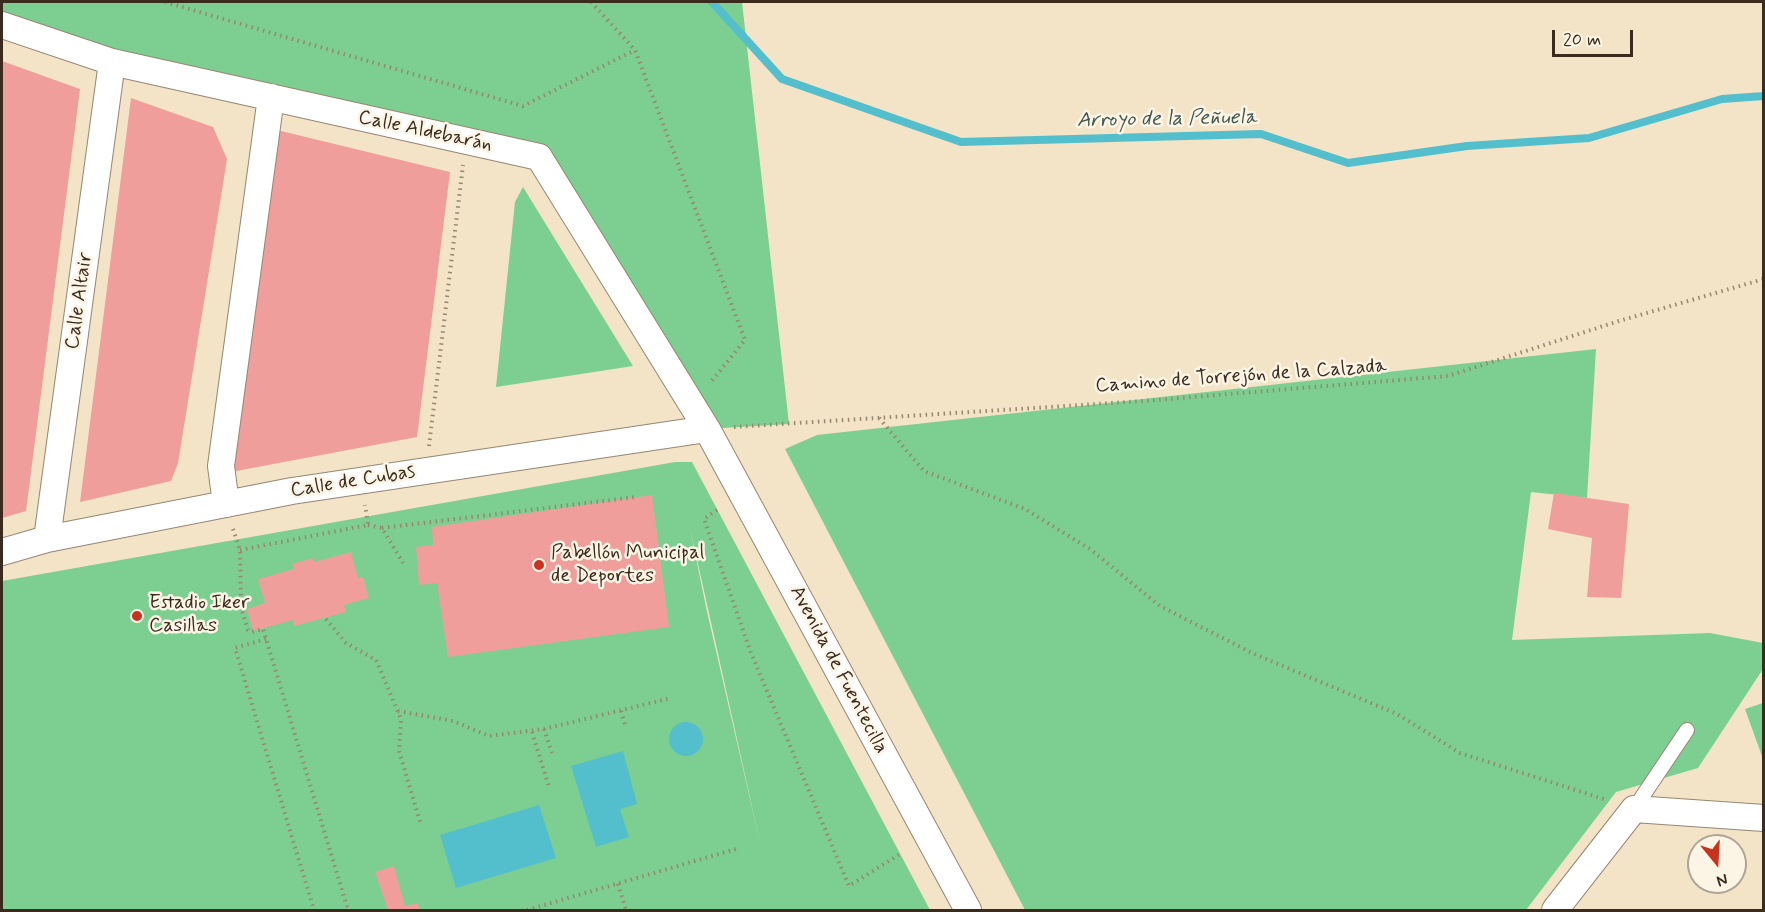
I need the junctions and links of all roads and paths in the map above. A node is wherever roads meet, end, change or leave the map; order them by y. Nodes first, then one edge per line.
1 (165, 2) edge
2 (591, 2) edge
3 (2, 25) edge
4 (635, 50) junction
5 (112, 62) junction
6 (271, 98) junction
7 (466, 141) junction
8 (1764, 279) edge
9 (693, 405) junction
10 (879, 418) junction
11 (707, 429) junction
12 (426, 471) junction
13 (360, 481) junction
14 (636, 497) dead end
15 (226, 504) junction
16 (717, 510) dead end
17 (368, 525) junction
18 (382, 528) junction
19 (47, 539) junction
20 (240, 550) junction
21 (2, 552) edge
22 (403, 563) dead end
23 (326, 619) dead end
24 (266, 639) junction
25 (671, 698) dead end
26 (398, 711) junction
27 (621, 711) junction
28 (626, 728) dead end
29 (544, 729) junction
30 (1687, 730) dead end
31 (532, 732) junction
32 (552, 753) dead end
33 (549, 787) dead end
34 (1634, 809) junction
35 (1764, 818) edge
36 (421, 825) dead end
37 (736, 849) dead end
38 (900, 854) dead end
39 (618, 884) junction
40 (1564, 907) edge
41 (314, 910) edge
42 (348, 910) edge
43 (527, 910) edge
44 (533, 910) edge
45 (626, 910) edge
46 (968, 910) edge

1 - 4 path
2 - 4 path
3 - 5 street, Calle Aldebarán
4 - 9 path
5 - 6 street, Calle Aldebarán
5 - 19 street, Calle Altair
6 - 7 street, Calle Aldebarán
6 - 15 street
7 - 9 street, Calle Aldebarán
7 - 12 path
8 - 10 path, Camino de Torrejón de la Calzada
9 - 11 street, Calle Aldebarán
10 - 11 path, Camino de Torrejón de la Calzada
10 - 34 path
11 - 12 street, Calle de Cubas
11 - 46 street, Avenida de Fuentecilla
12 - 13 street, Calle de Cubas
13 - 15 street, Calle de Cubas
13 - 17 path
14 - 18 path
15 - 19 street, Calle de Cubas
15 - 20 path
16 - 38 path
17 - 18 path
17 - 20 path
18 - 22 path
19 - 21 street, Calle de Cubas
20 - 24 path
23 - 26 path
24 - 41 path
24 - 42 path
25 - 27 path
26 - 31 path
26 - 36 path
27 - 28 path
27 - 29 path
29 - 31 path
29 - 32 path
30 - 34 lane
31 - 33 path
34 - 35 street
34 - 40 street
37 - 39 path
39 - 44 path
39 - 45 path
43 - 44 path

